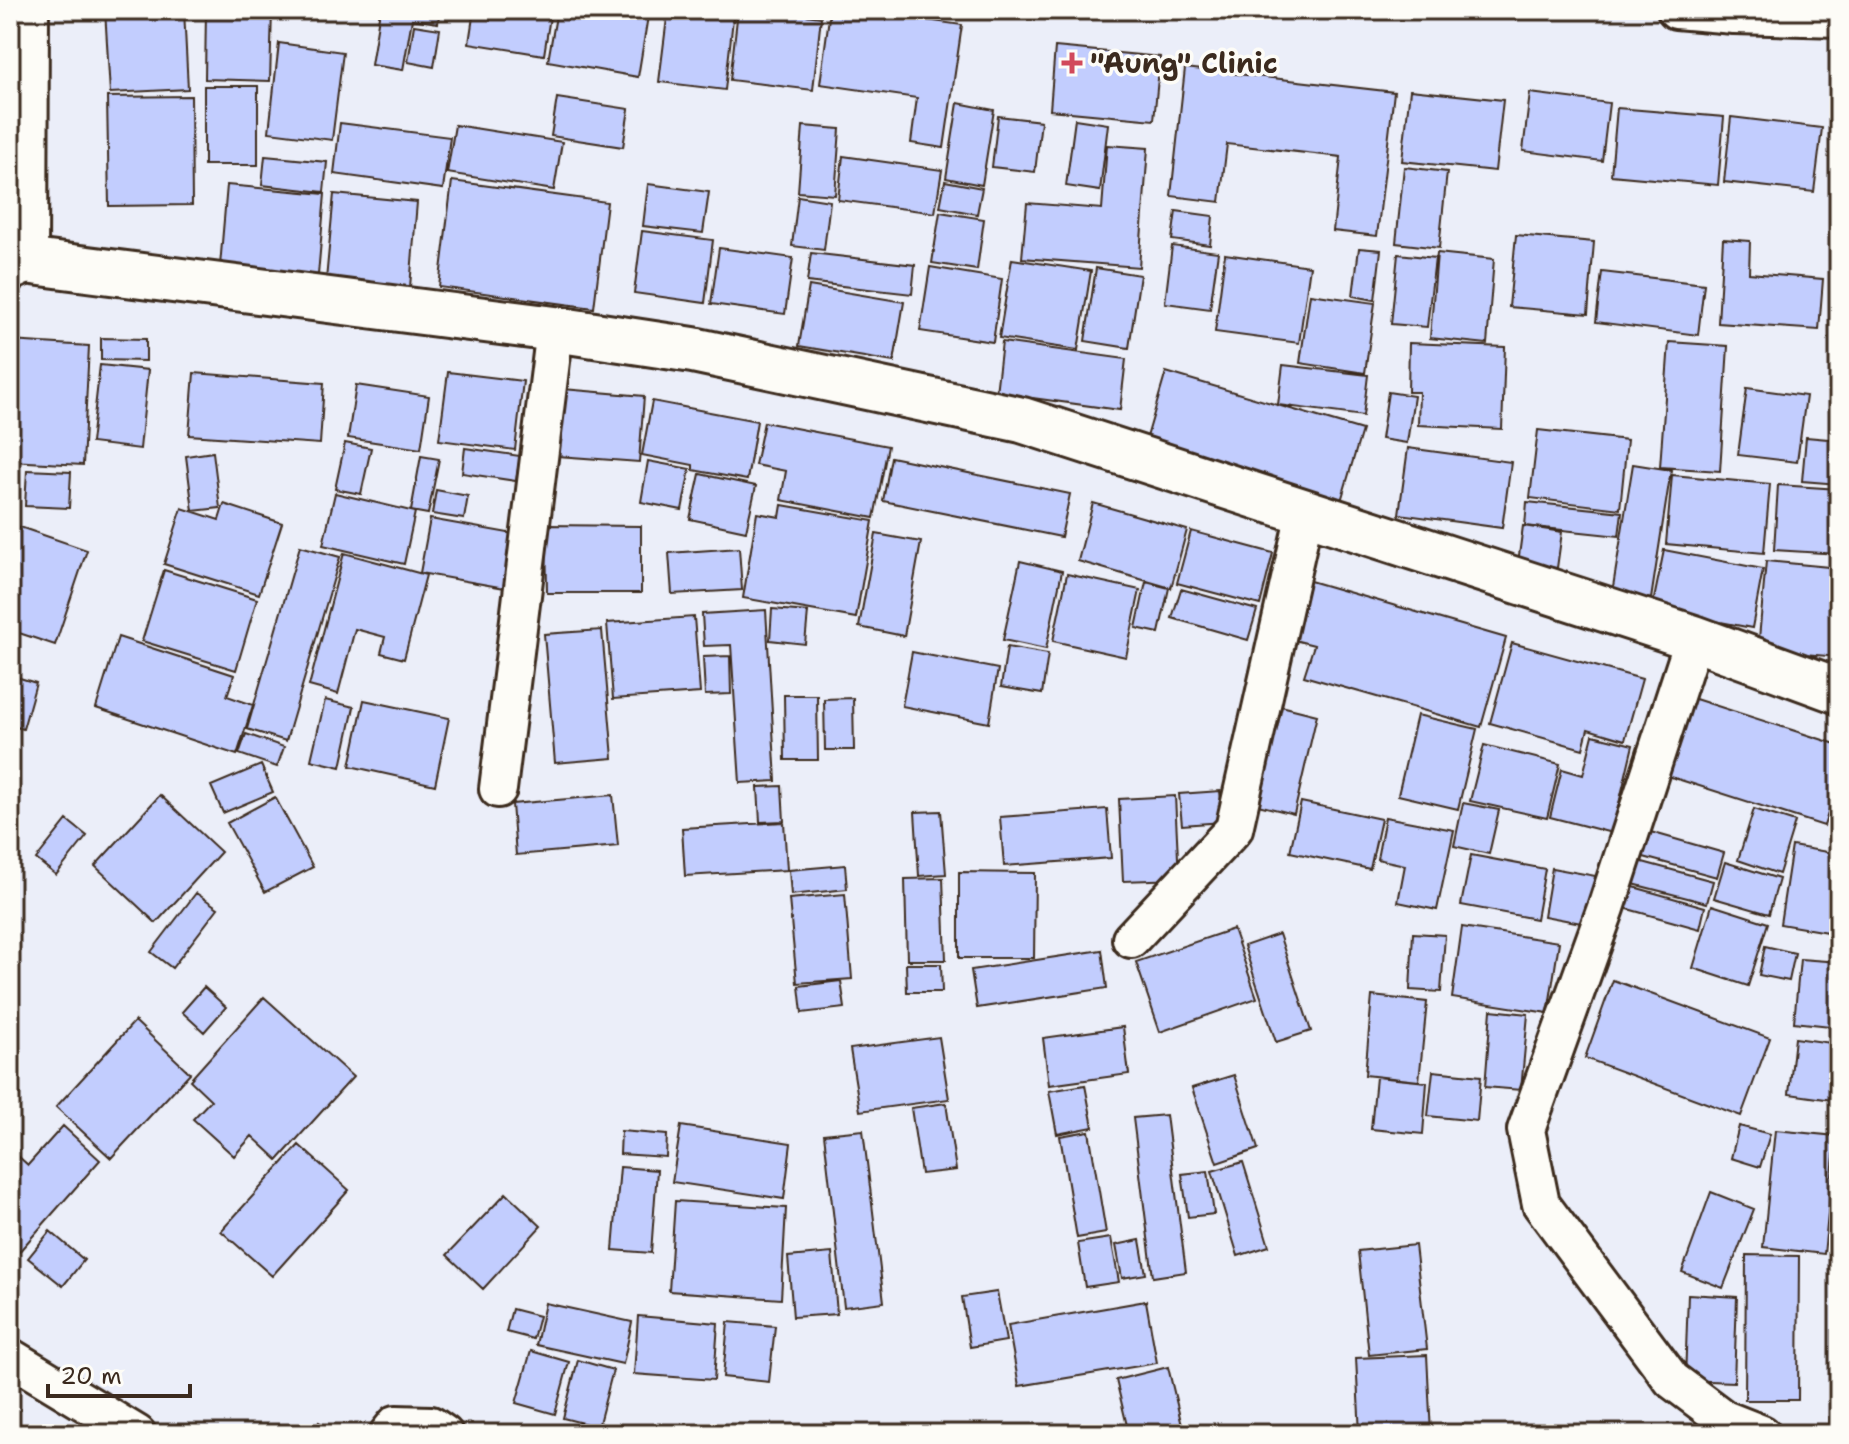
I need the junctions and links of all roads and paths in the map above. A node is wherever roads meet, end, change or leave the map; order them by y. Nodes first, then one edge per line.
1 (26, 10) edge
2 (1676, 10) edge
3 (1839, 18) edge
4 (17, 264) edge
5 (555, 329) junction
6 (1305, 513) junction
7 (1694, 638) junction
8 (1839, 691) edge
9 (498, 789) dead end
10 (1131, 939) dead end
11 (10, 1357) edge
12 (137, 1434) edge
13 (388, 1434) edge
14 (444, 1434) edge
15 (1762, 1434) edge

1 - 4 street
2 - 3 street
4 - 5 street
5 - 6 street
5 - 9 street
6 - 7 street
6 - 10 street
7 - 8 street
7 - 15 street
11 - 12 street
13 - 14 street

